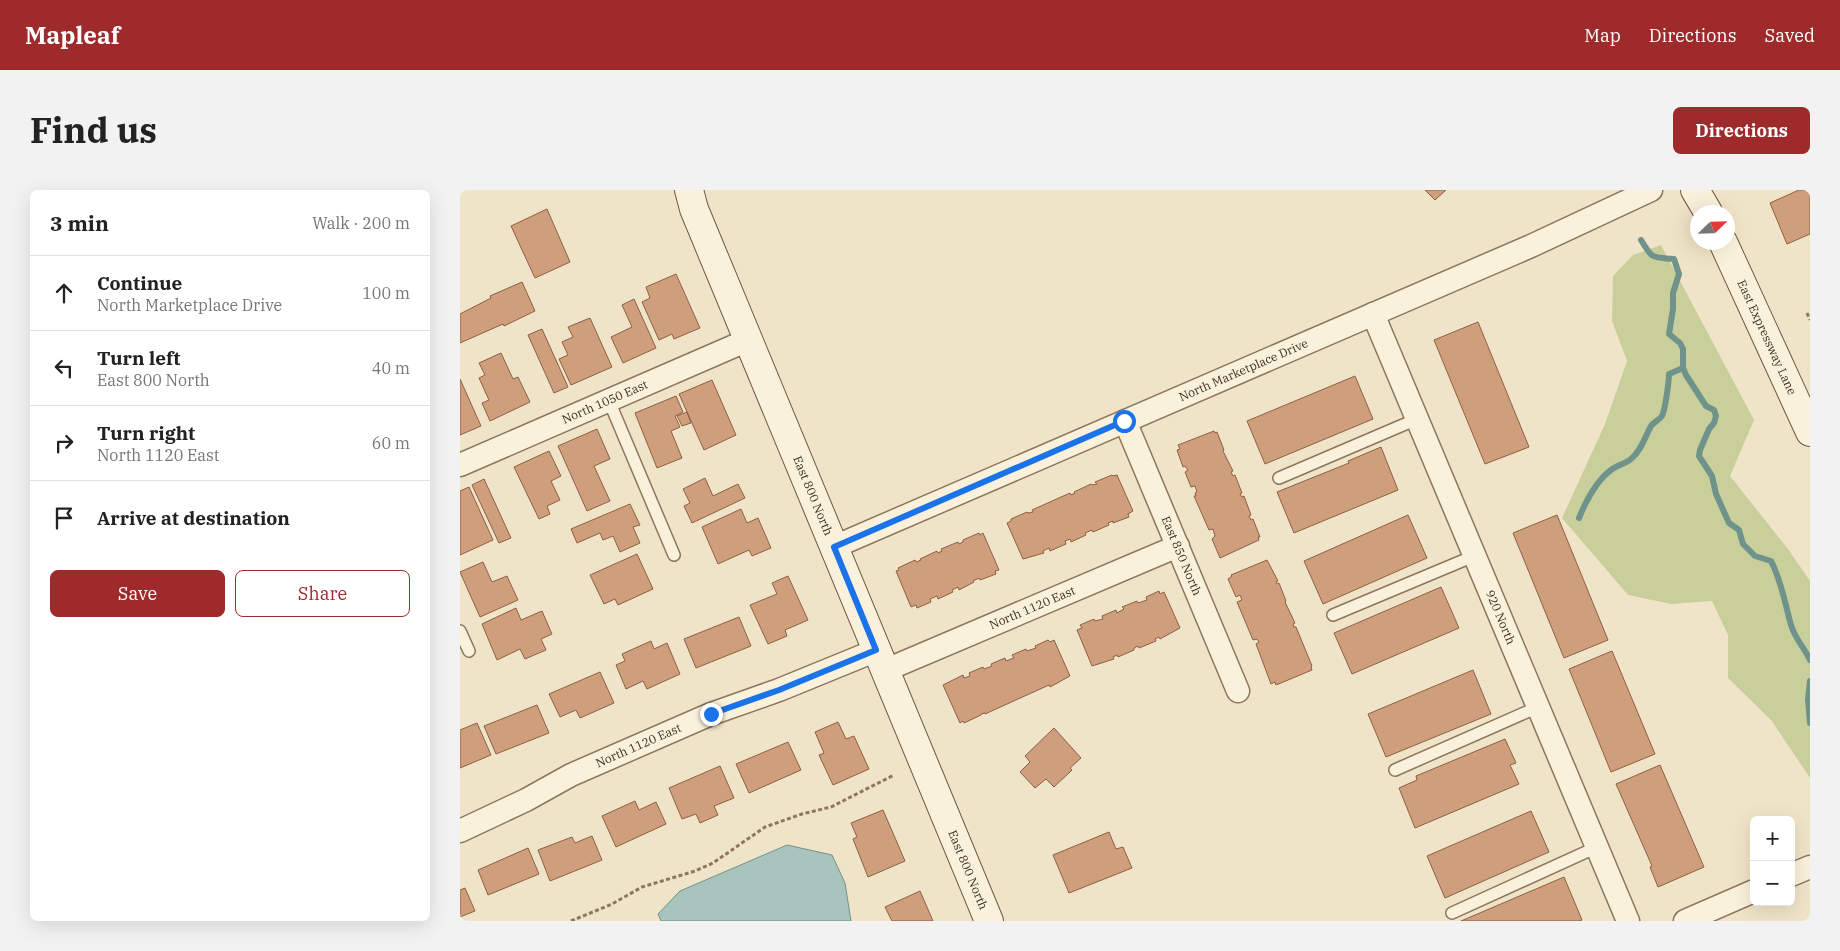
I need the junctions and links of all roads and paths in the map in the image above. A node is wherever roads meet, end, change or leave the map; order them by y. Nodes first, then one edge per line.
1 (1651, 190) edge
2 (1695, 190) edge
3 (692, 199) edge
4 (1704, 205) edge
5 (1727, 250) edge
6 (1807, 313) dead end
7 (1373, 314) junction
8 (1810, 320) edge
9 (748, 340) junction
10 (609, 400) junction
11 (1417, 419) junction
12 (1124, 421) junction
13 (1810, 432) edge
14 (460, 465) edge
15 (1279, 478) dead end
16 (1178, 546) junction
17 (834, 547) junction
18 (674, 554) dead end
19 (1474, 556) junction
20 (1333, 616) dead end
21 (460, 630) edge
22 (468, 651) dead end
23 (881, 660) junction
24 (1238, 691) dead end
25 (1538, 708) junction
26 (1395, 770) dead end
27 (894, 775) dead end
28 (460, 831) edge
29 (1597, 847) junction
30 (1810, 866) edge
31 (1795, 873) edge
32 (1750, 893) edge
33 (1452, 913) dead end
34 (571, 921) edge
35 (989, 921) edge
36 (1628, 921) edge
37 (1685, 921) edge

1 - 7 street, North Marketplace Drive
2 - 4 street
3 - 9 street, East 800 North
5 - 13 street, East Expressway Lane
6 - 8 path
7 - 11 street, 920 North
7 - 12 street, North Marketplace Drive
9 - 10 street, North 1050 East
9 - 17 street, East 800 North
10 - 14 street, North 1050 East
10 - 18 lane
11 - 15 lane
11 - 19 street, 920 North
12 - 16 street, East 850 North
12 - 17 street, North Marketplace Drive
16 - 23 street, North 1120 East
16 - 24 street, East 850 North
17 - 23 street, East 800 North
19 - 20 lane
19 - 25 street, 920 North
21 - 22 lane
23 - 28 street, North 1120 East
23 - 35 street, East 800 North
25 - 26 lane
25 - 29 street, 920 North
27 - 34 path
29 - 33 lane
29 - 36 street, 920 North
30 - 31 street
32 - 37 street

